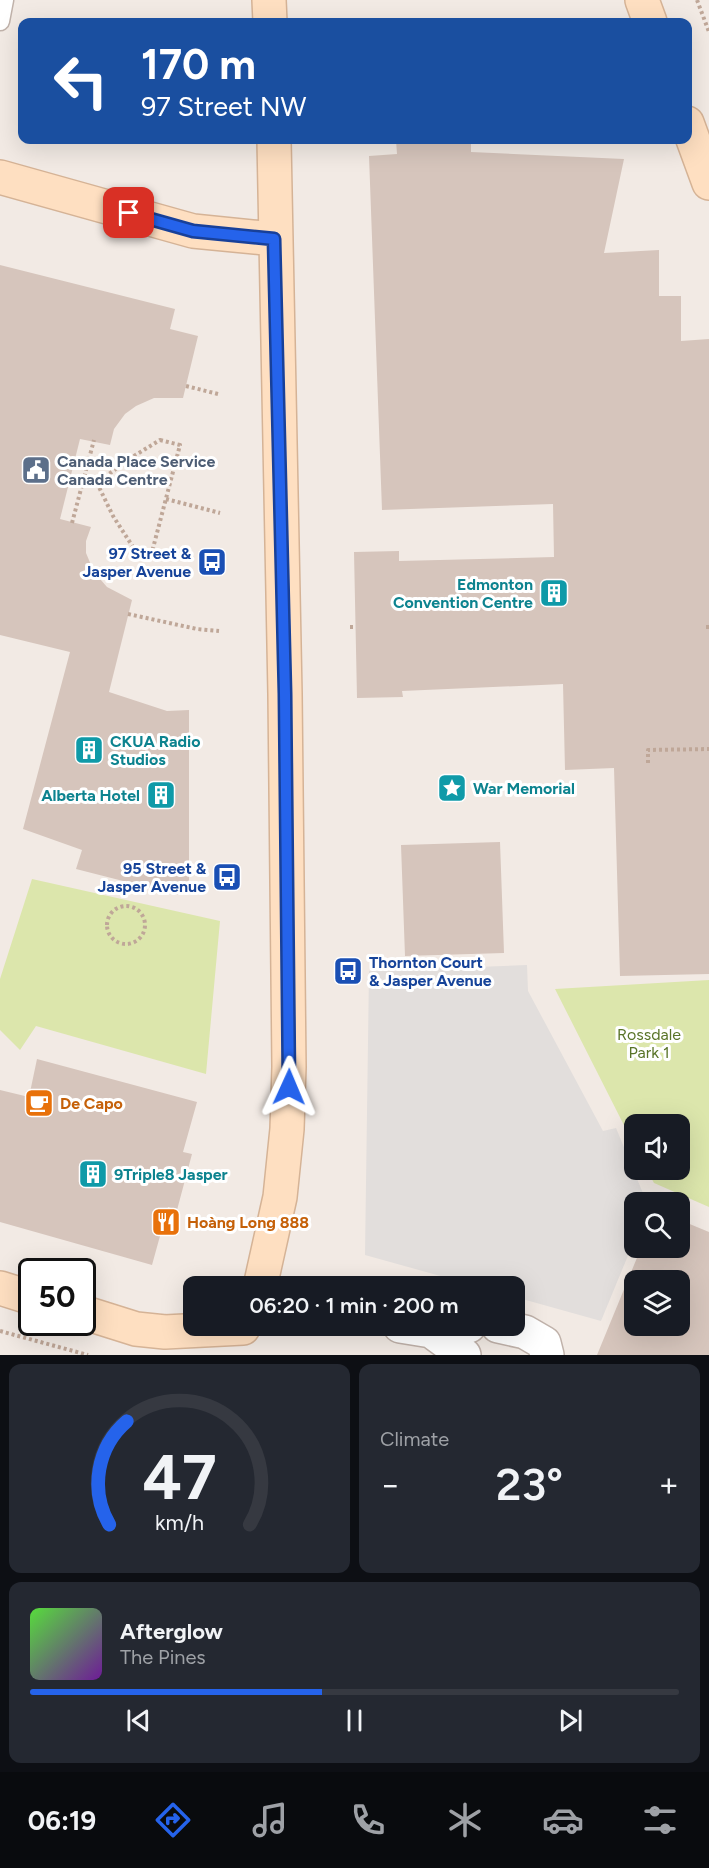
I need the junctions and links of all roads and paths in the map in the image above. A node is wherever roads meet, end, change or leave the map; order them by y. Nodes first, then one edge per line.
1 (4, 0) edge
2 (269, 0) edge
3 (642, 0) edge
4 (697, 0) edge
5 (270, 18) edge
6 (649, 18) edge
7 (0, 21) edge
8 (709, 32) edge
9 (692, 137) edge
10 (274, 144) edge
11 (0, 177) edge
12 (709, 183) edge
13 (274, 239) junction
14 (186, 386) dead end
15 (218, 394) dead end
16 (94, 440) dead end
17 (71, 477) dead end
18 (84, 480) junction
19 (166, 499) junction
20 (220, 513) dead end
21 (72, 523) dead end
22 (128, 614) dead end
23 (350, 627) dead end
24 (356, 627) dead end
25 (219, 630) dead end
26 (709, 749) edge
27 (648, 763) dead end
28 (144, 918) joint
29 (262, 1276) edge
30 (0, 1288) edge
31 (18, 1294) edge
32 (96, 1316) edge
33 (0, 1331) edge
34 (183, 1332) edge
35 (525, 1332) edge
36 (429, 1336) edge
37 (88, 1355) edge
38 (464, 1355) edge
39 (547, 1355) edge

1 - 7 lane
2 - 5 main road
3 - 6 main road
4 - 8 path
9 - 12 main road
10 - 13 main road
11 - 13 main road
13 - 29 main road
14 - 15 path
16 - 18 path
17 - 18 path
18 - 21 path
19 - 19 path
19 - 20 path
22 - 25 path
23 - 24 path
26 - 27 path
28 - 28 path
30 - 31 main road
32 - 34 main road
33 - 37 path
35 - 39 street
36 - 38 street

